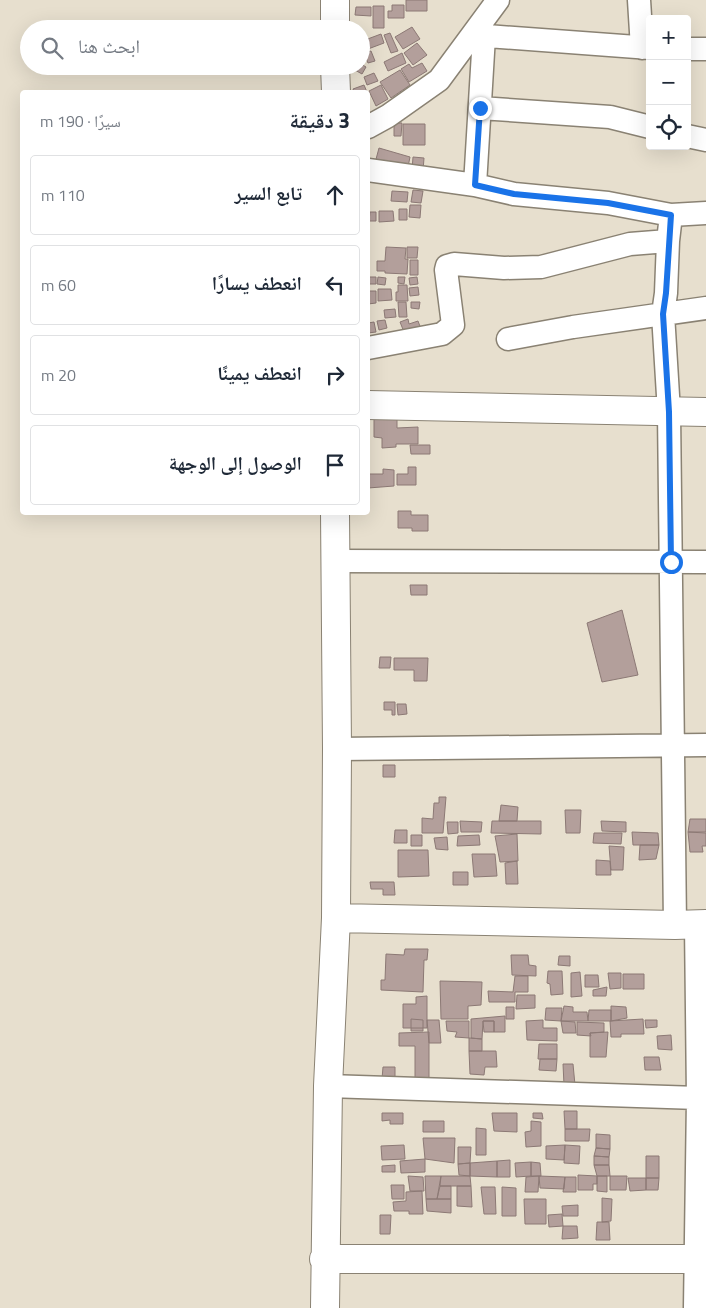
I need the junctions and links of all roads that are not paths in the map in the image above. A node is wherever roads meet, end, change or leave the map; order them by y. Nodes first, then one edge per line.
1 (335, 0) edge
2 (498, 0) edge
3 (639, 0) edge
4 (335, 20) edge
5 (479, 36) junction
6 (646, 48) edge
7 (691, 49) edge
8 (706, 50) edge
9 (335, 75) edge
10 (336, 90) edge
11 (480, 108) junction
12 (370, 126) edge
13 (646, 126) edge
14 (691, 137) edge
15 (706, 140) edge
16 (370, 170) edge
17 (475, 185) junction
18 (706, 213) edge
19 (671, 215) junction
20 (668, 240) junction
21 (706, 308) edge
22 (663, 314) junction
23 (508, 339) dead end
24 (370, 348) edge
25 (370, 405) edge
26 (669, 412) junction
27 (706, 412) edge
28 (335, 515) edge
29 (336, 561) junction
30 (671, 562) junction
31 (706, 562) edge
32 (673, 745) junction
33 (706, 745) edge
34 (337, 749) junction
35 (336, 918) junction
36 (692, 924) edge
37 (328, 1086) junction
38 (698, 1098) junction
39 (324, 1259) junction
40 (700, 1259) edge
41 (325, 1308) edge
42 (694, 1308) edge

1 - 4 street
2 - 5 street
3 - 6 street
5 - 6 street
5 - 11 street
5 - 12 street
7 - 8 street
9 - 10 street
11 - 13 street
11 - 17 street
14 - 15 street
16 - 17 street
17 - 19 street
18 - 19 street
19 - 20 street
20 - 22 street
20 - 24 street
21 - 22 street
22 - 23 street
22 - 26 street
25 - 26 street
26 - 27 street
26 - 30 street
28 - 29 street
29 - 30 street
29 - 34 street
30 - 31 street
30 - 32 street
32 - 33 street
32 - 34 street
32 - 36 street
34 - 35 street
35 - 36 street
35 - 37 street
36 - 38 street
37 - 38 street
37 - 39 street
38 - 40 street
39 - 40 street
39 - 41 street
40 - 42 street

